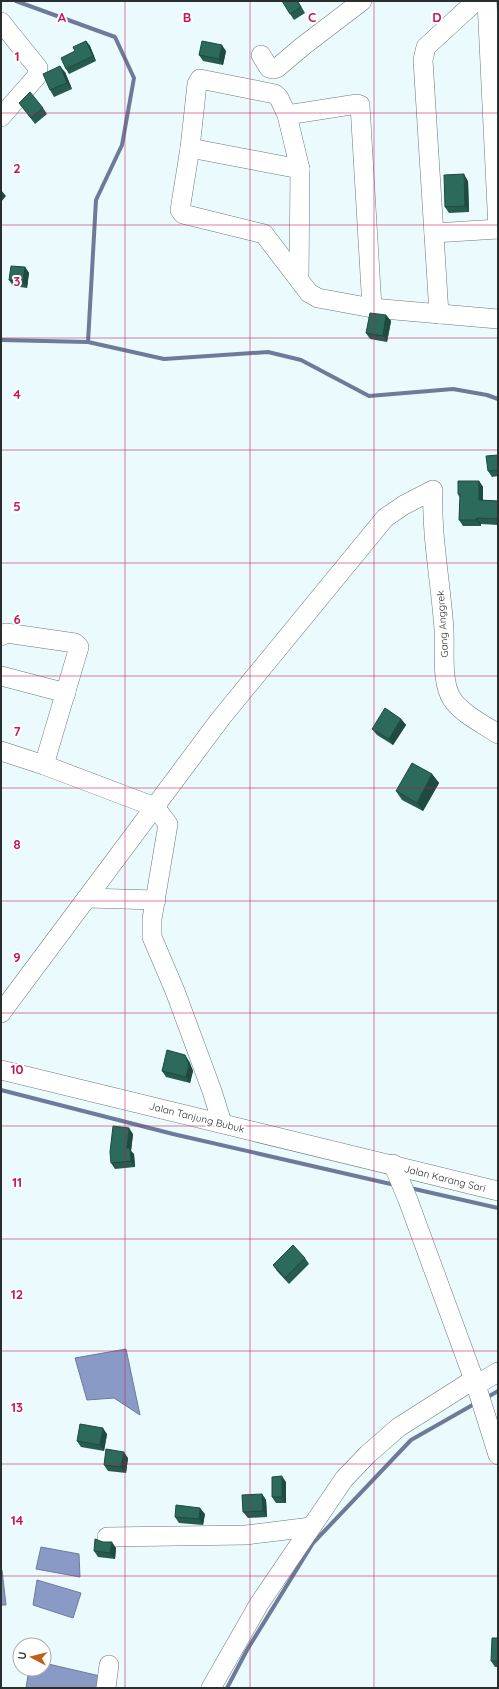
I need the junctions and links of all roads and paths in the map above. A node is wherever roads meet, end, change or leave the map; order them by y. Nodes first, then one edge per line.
1 (362, 1) edge
2 (476, 1) edge
3 (487, 1) edge
4 (1, 22) edge
5 (261, 54) dead end
6 (287, 115) junction
7 (1, 117) edge
8 (190, 148) junction
9 (300, 169) junction
10 (498, 229) edge
11 (434, 234) junction
12 (299, 280) junction
13 (372, 308) junction
14 (439, 314) junction
15 (498, 319) edge
16 (1, 636) edge
17 (1, 676) edge
18 (66, 693) junction
19 (498, 734) edge
20 (1, 751) edge
21 (44, 765) junction
22 (155, 807) junction
23 (87, 898) junction
24 (156, 900) junction
25 (1, 1014) edge
26 (1, 1070) edge
27 (222, 1123) junction
28 (395, 1170) junction
29 (498, 1191) edge
30 (498, 1372) edge
31 (476, 1384) junction
32 (498, 1455) edge
33 (311, 1527) junction
34 (107, 1537) dead end
35 (110, 1665) dead end
36 (106, 1688) edge
37 (211, 1688) edge

1 - 5 street
2 - 11 street
3 - 10 street
4 - 7 street
6 - 8 street
6 - 9 street
6 - 13 street
8 - 9 street
8 - 12 street
9 - 12 street
10 - 11 street
11 - 14 street
12 - 13 street
13 - 14 street
14 - 15 street
16 - 18 street
17 - 18 street
18 - 21 street
19 - 22 street, Gang Anggrek
20 - 21 street
21 - 22 street
22 - 23 street
22 - 24 street
23 - 24 street
23 - 25 street
24 - 27 street
26 - 27 street, Jalan Tanjung Bubuk
27 - 28 street, Jalan Tanjung Bubuk
28 - 29 street, Jalan Karang Sari
28 - 31 street
30 - 31 street
31 - 32 street
31 - 33 street
33 - 34 street
33 - 37 street
35 - 36 street

